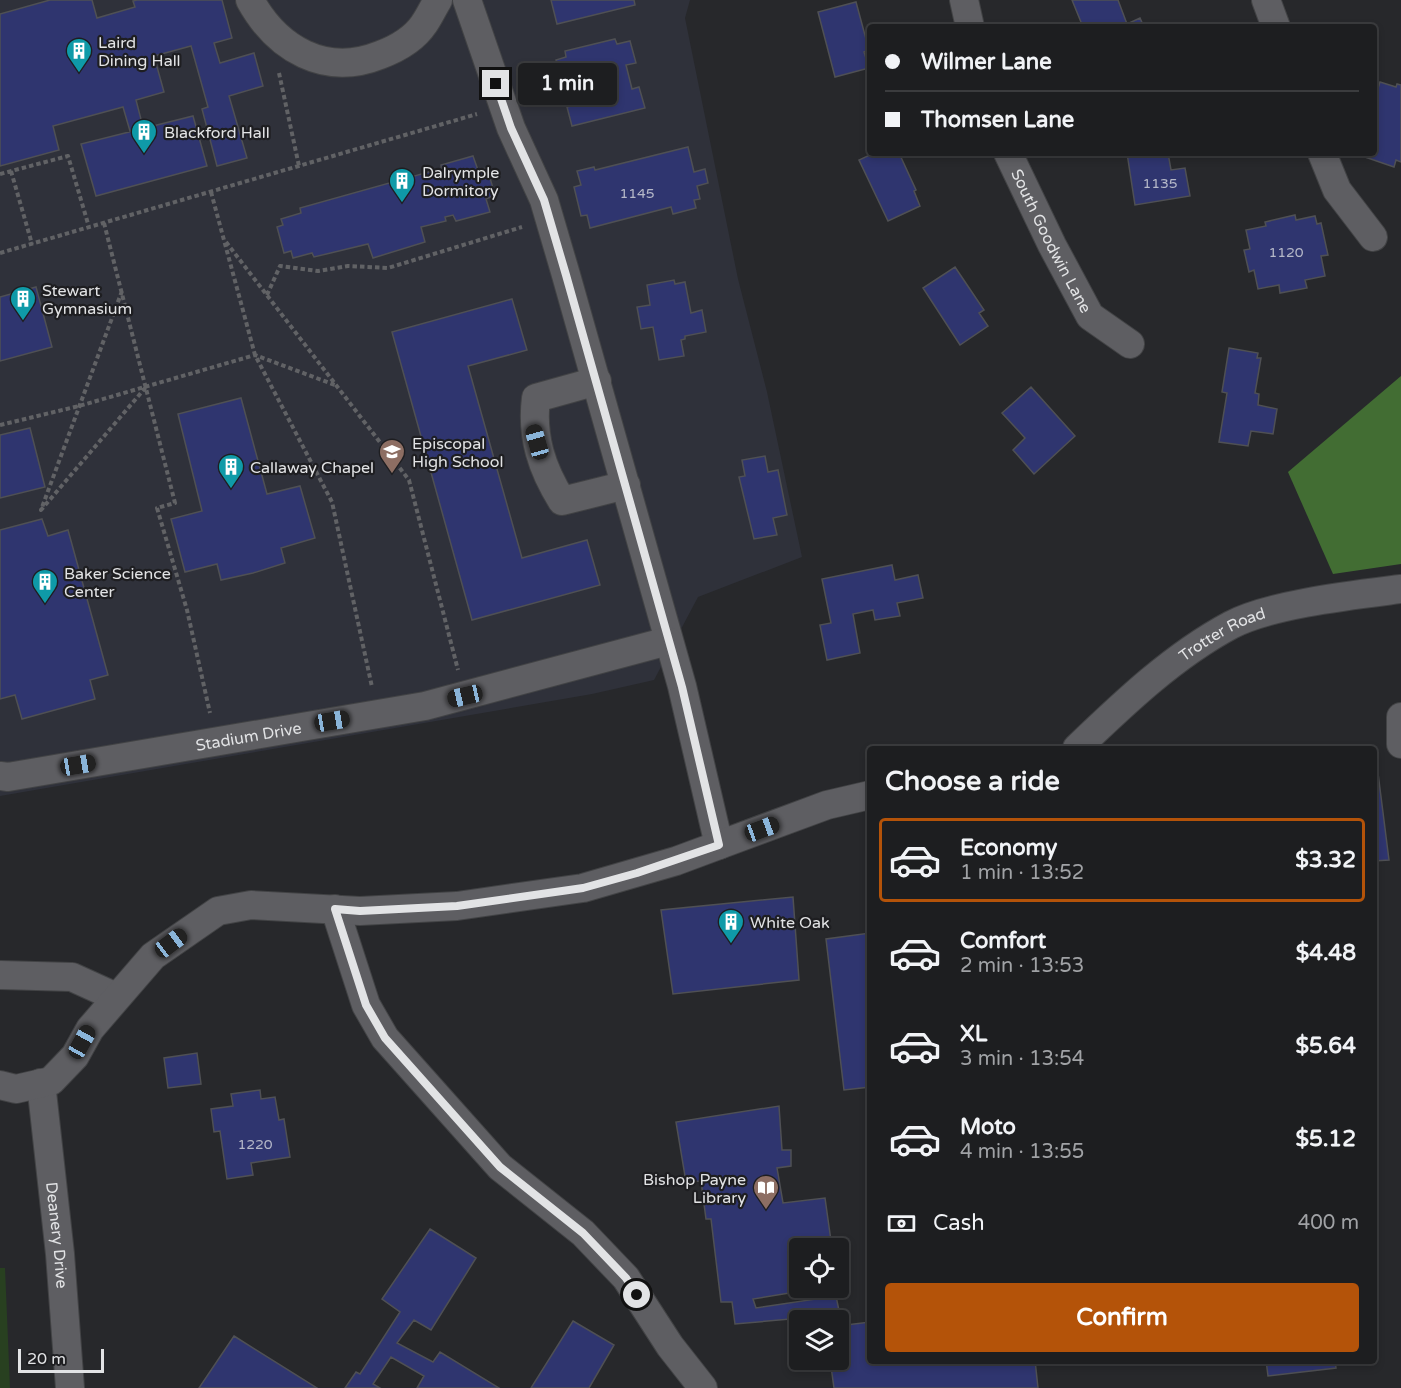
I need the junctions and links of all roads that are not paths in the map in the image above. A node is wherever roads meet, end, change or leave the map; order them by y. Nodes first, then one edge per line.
1 (250, 0) edge
2 (438, 0) edge
3 (467, 0) edge
4 (964, 0) edge
5 (1266, 0) edge
6 (969, 24) edge
7 (1275, 24) edge
8 (1009, 156) edge
9 (1323, 156) edge
10 (1373, 237) dead end
11 (1130, 344) dead end
12 (597, 381) junction
13 (626, 485) junction
14 (1401, 589) edge
15 (668, 641) junction
16 (1401, 717) edge
17 (1401, 744) edge
18 (1079, 746) edge
19 (0, 776) edge
20 (867, 796) edge
21 (719, 845) junction
22 (335, 909) junction
23 (0, 975) edge
24 (116, 997) junction
25 (22, 1085) edge
26 (702, 1387) edge
27 (70, 1388) edge

1 - 2 street
3 - 12 street
4 - 6 street
5 - 7 street
8 - 11 street, South Goodwin Lane
9 - 10 street
12 - 13 street
12 - 13 street
13 - 15 street
14 - 18 street, Trotter Road
15 - 19 street, Stadium Drive
15 - 21 street
16 - 17 street
20 - 21 street
21 - 22 street
22 - 24 street
22 - 26 street
23 - 24 street
24 - 25 street
25 - 27 street, Deanery Drive

